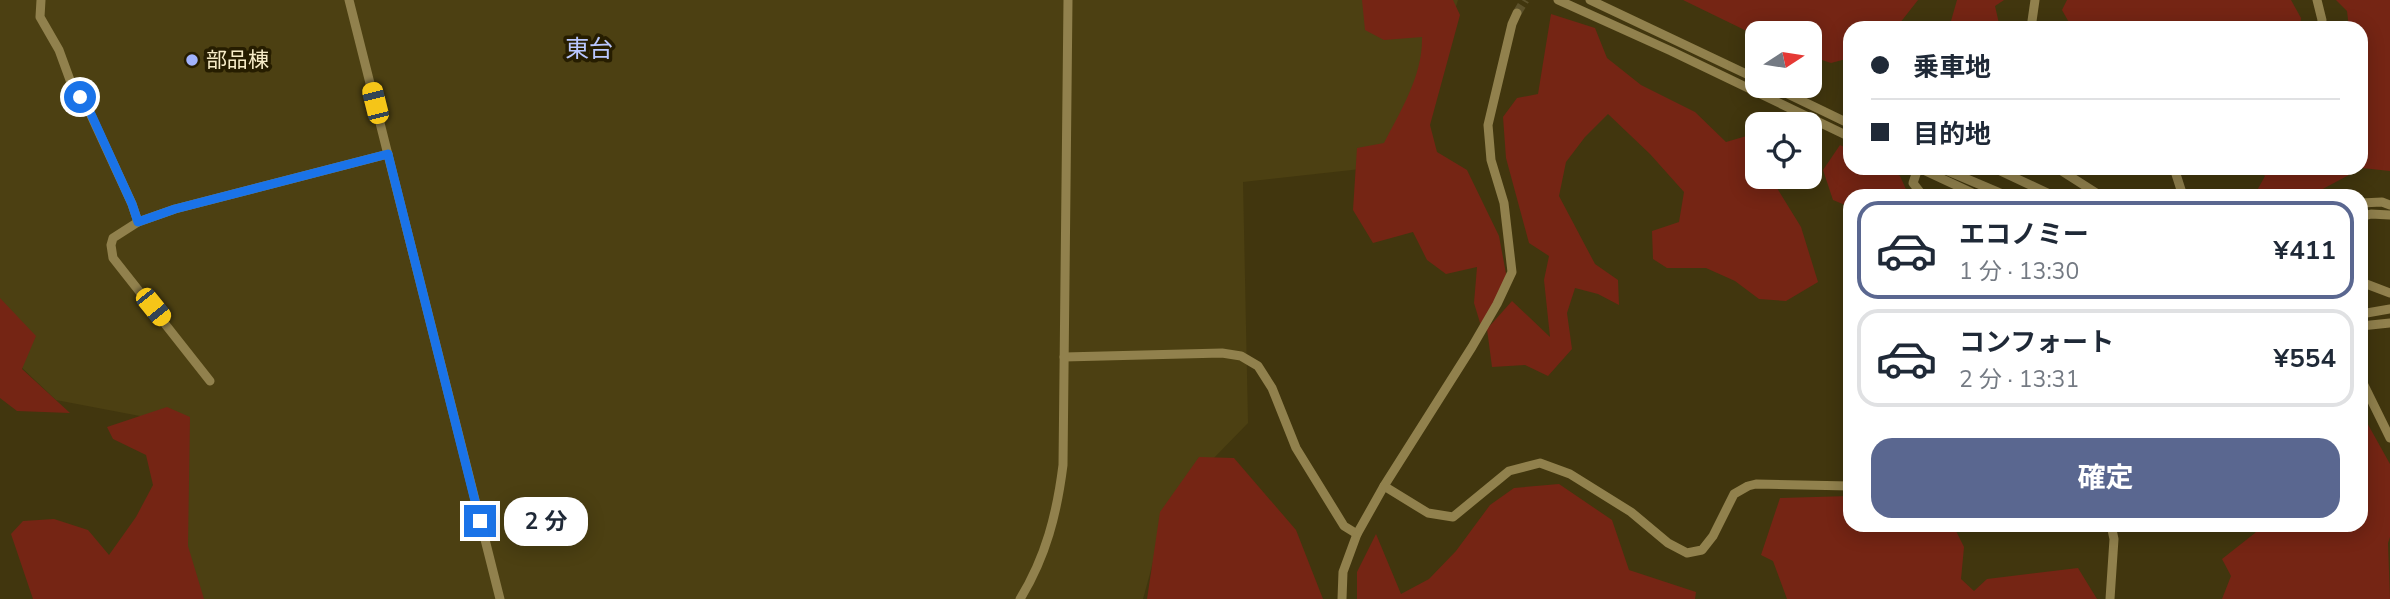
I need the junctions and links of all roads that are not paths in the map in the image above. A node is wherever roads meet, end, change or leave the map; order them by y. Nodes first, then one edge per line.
1 (41, 0) edge
2 (349, 0) edge
3 (1068, 0) edge
4 (1559, 0) edge
5 (1590, 0) edge
6 (2035, 0) edge
7 (2316, 0) edge
8 (1517, 13) tunnel mouth
9 (2032, 21) edge
10 (2322, 21) edge
11 (1745, 73) edge
12 (1796, 98) edge
13 (1843, 121) edge
14 (1843, 134) edge
15 (388, 154) junction
16 (1933, 175) edge
17 (1958, 175) edge
18 (2009, 175) edge
19 (2068, 175) edge
20 (1964, 189) edge
21 (1990, 189) edge
22 (2039, 189) edge
23 (2090, 189) edge
24 (2368, 203) edge
25 (2390, 205) edge
26 (2390, 215) edge
27 (2368, 216) edge
28 (138, 222) junction
29 (2368, 285) edge
30 (2390, 293) edge
31 (2390, 309) edge
32 (2368, 313) edge
33 (2390, 323) edge
34 (2368, 325) edge
35 (1064, 357) junction
36 (210, 381) dead end
37 (2368, 393) edge
38 (2390, 438) edge
39 (1384, 486) junction
40 (1843, 486) edge
41 (2113, 532) edge
42 (1357, 534) junction
43 (500, 599) edge
44 (1020, 599) edge
45 (1342, 599) edge
46 (2110, 599) edge

1 - 28 street
2 - 15 street
3 - 35 street
4 - 14 street
5 - 11 street
6 - 9 street
7 - 10 street
8 - 39 street
12 - 13 street
15 - 28 street
15 - 43 street
16 - 20 street
17 - 21 street
18 - 22 street
19 - 23 street
24 - 25 street
26 - 27 street
28 - 36 street
29 - 30 street
31 - 32 street
33 - 34 street
35 - 42 street
35 - 44 street
37 - 38 street
39 - 40 street
39 - 42 street
41 - 46 street
42 - 45 street

